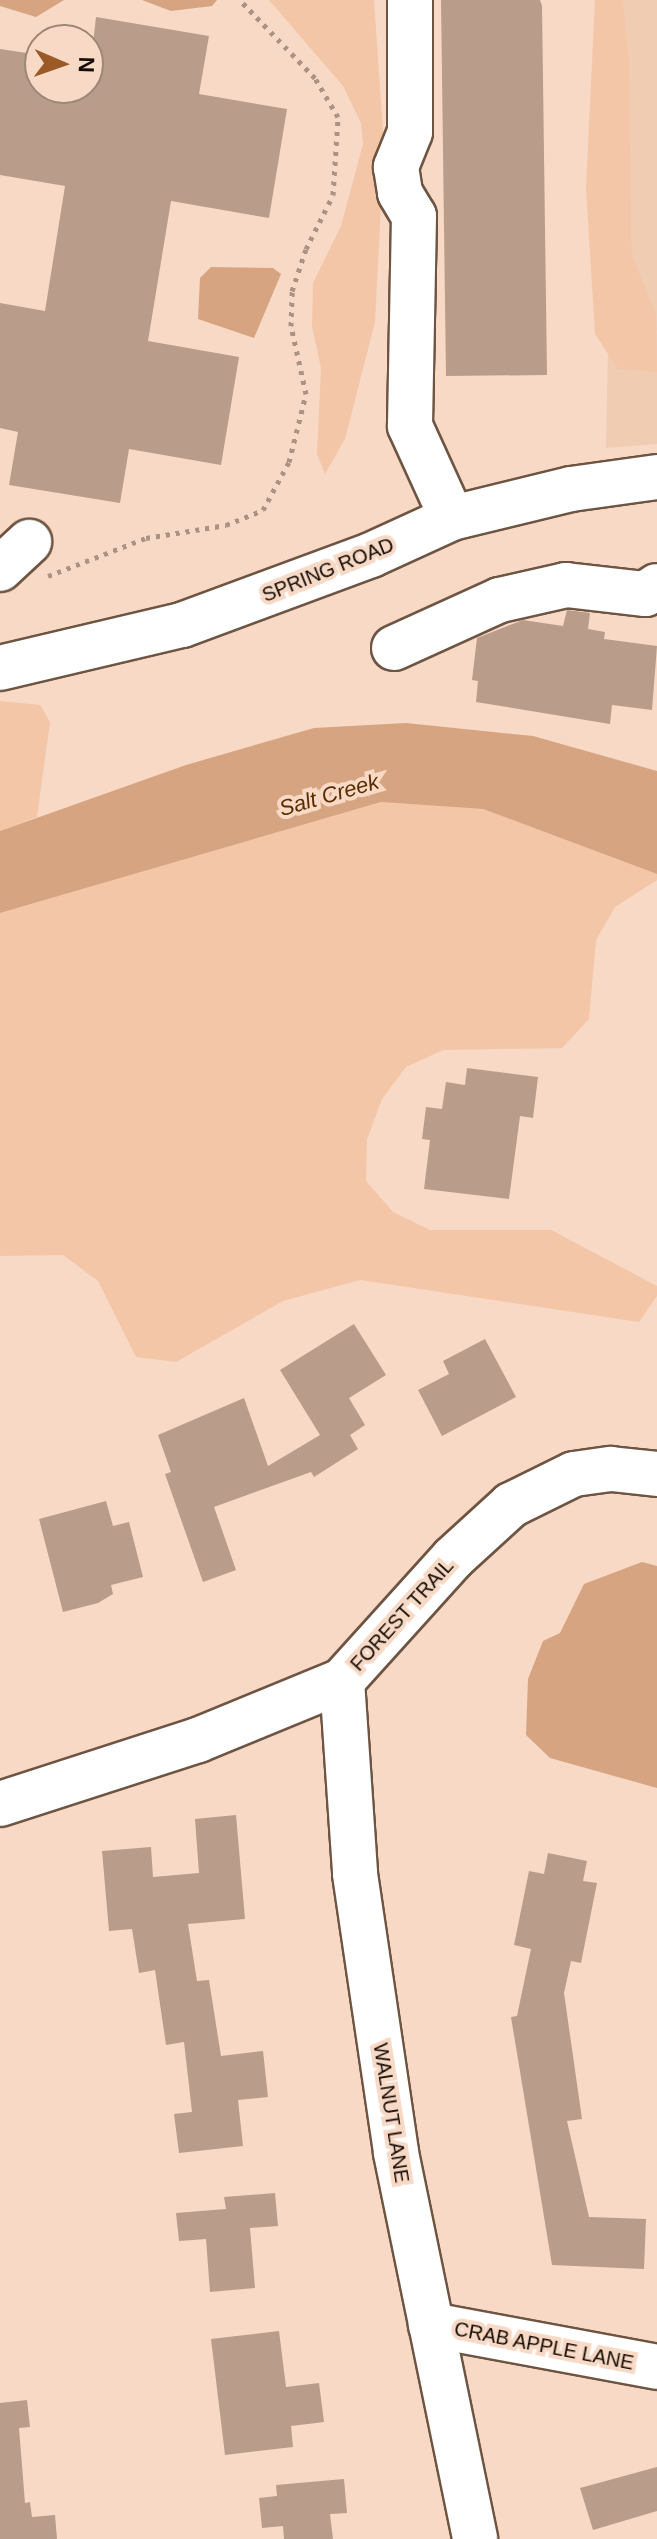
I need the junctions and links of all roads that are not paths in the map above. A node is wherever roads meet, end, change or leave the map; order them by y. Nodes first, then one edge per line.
1 (410, 0) edge
2 (657, 477) edge
3 (452, 518) junction
4 (657, 586) edge
5 (394, 648) dead end
6 (0, 668) edge
7 (657, 1474) edge
8 (342, 1681) junction
9 (0, 1804) edge
10 (431, 2325) junction
11 (657, 2367) edge
12 (475, 2539) edge

1 - 3 street
2 - 3 street, SPRING ROAD
3 - 6 street, SPRING ROAD
4 - 5 street
7 - 8 street, FOREST TRAIL
8 - 9 street, FOREST TRAIL
8 - 10 street, WALNUT LANE
10 - 11 street, CRAB APPLE LANE
10 - 12 street, WALNUT LANE

